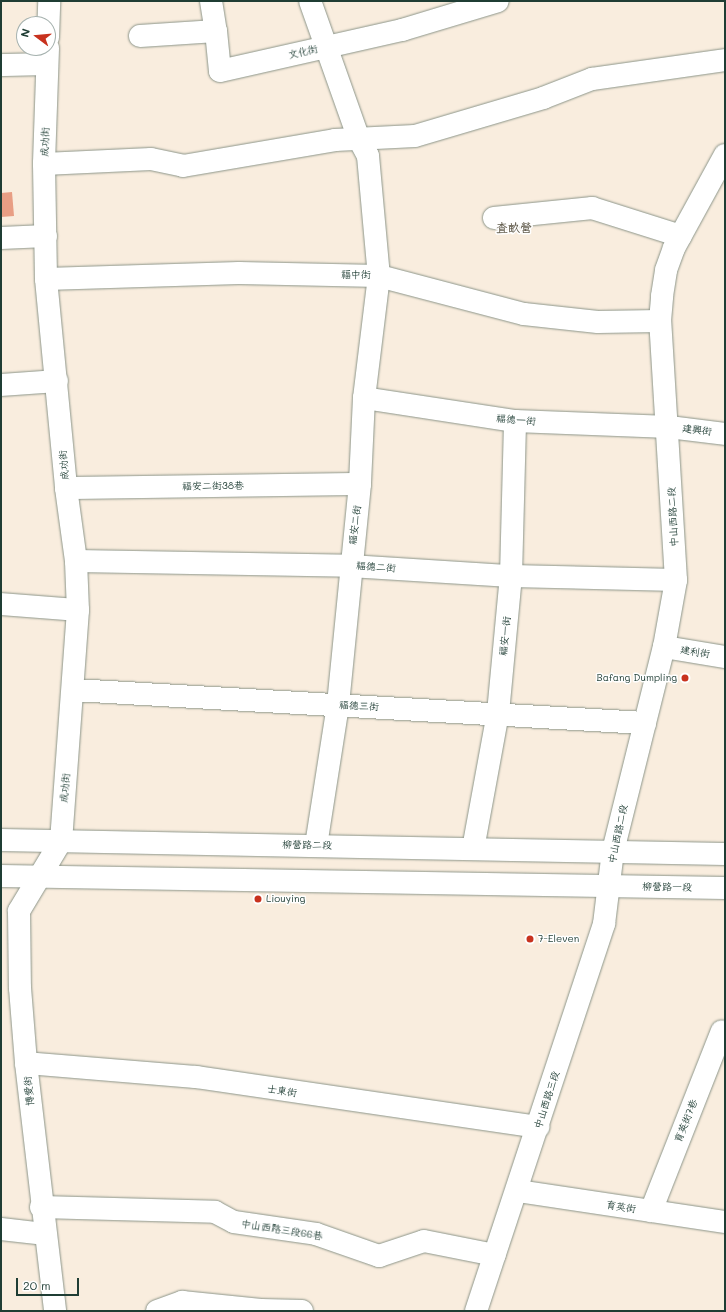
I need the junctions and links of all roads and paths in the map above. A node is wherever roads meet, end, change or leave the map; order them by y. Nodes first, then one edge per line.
1 (49, 1) edge
2 (211, 1) edge
3 (310, 1) edge
4 (498, 1) edge
5 (49, 16) edge
6 (216, 31) junction
7 (140, 36) dead end
8 (325, 47) junction
9 (48, 56) edge
10 (725, 60) edge
11 (1, 65) edge
12 (359, 139) junction
13 (725, 155) edge
14 (44, 164) junction
15 (494, 218) dead end
16 (46, 236) junction
17 (681, 236) junction
18 (1, 238) edge
19 (379, 276) junction
20 (46, 278) junction
21 (660, 321) junction
22 (57, 381) junction
23 (1, 385) edge
24 (364, 398) junction
25 (515, 421) junction
26 (669, 427) junction
27 (725, 434) edge
28 (360, 484) junction
29 (66, 488) junction
30 (76, 561) junction
31 (350, 566) junction
32 (511, 576) junction
33 (676, 580) junction
34 (1, 604) edge
35 (78, 610) junction
36 (664, 647) junction
37 (725, 657) edge
38 (74, 690) junction
39 (338, 705) junction
40 (498, 713) junction
41 (645, 723) junction
42 (1, 840) edge
43 (61, 842) junction
44 (316, 845) junction
45 (473, 849) junction
46 (613, 851) junction
47 (725, 854) edge
48 (39, 875) junction
49 (1, 876) edge
50 (609, 886) junction
51 (725, 888) edge
52 (722, 1031) dead end
53 (26, 1063) junction
54 (538, 1127) junction
55 (518, 1191) junction
56 (41, 1206) junction
57 (651, 1211) junction
58 (725, 1222) edge
59 (1, 1229) edge
60 (44, 1234) junction
61 (495, 1255) junction
62 (55, 1311) edge
63 (157, 1311) edge
64 (302, 1311) edge
65 (476, 1311) edge

1 - 5 street
2 - 6 street
3 - 8 street, 福安二街
4 - 8 street, 文化街
6 - 7 street
6 - 8 street, 文化街
8 - 12 street, 福安二街
9 - 11 street
9 - 14 street, 成功街
10 - 12 street
12 - 14 street
12 - 19 street, 福安二街
13 - 17 street, 中山西路二段
14 - 16 street, 成功街
15 - 17 street
16 - 18 street
16 - 20 street, 成功街
17 - 21 street, 中山西路二段
19 - 20 street, 福中街
19 - 21 street, 福中街
19 - 24 street, 福安二街
20 - 22 street, 成功街
21 - 26 street, 中山西路二段
22 - 23 street
22 - 29 street, 成功街
24 - 25 street, 福德一街
24 - 28 street, 福安二街
25 - 26 street, 福德一街
25 - 32 street, 福安一街
26 - 27 street, 建興街
26 - 33 street, 中山西路二段
28 - 29 street, 福安二街38巷
28 - 31 street, 福安二街
29 - 30 street, 成功街
30 - 31 street, 福德二街
30 - 35 street, 成功街
31 - 32 street, 福德二街
31 - 39 street, 福安二街
32 - 33 street, 福德二街
32 - 40 street, 福安一街
33 - 36 street, 中山西路二段
34 - 35 street
35 - 38 street, 成功街
36 - 37 street, 建利街
36 - 41 street, 中山西路二段
38 - 39 street, 福德三街
38 - 43 street, 成功街
39 - 40 street, 福德三街
39 - 44 street, 福安二街
40 - 41 street, 福德三街
40 - 45 street, 福安一街
41 - 46 street, 中山西路二段
42 - 43 street, 柳營路二段
43 - 44 street, 柳營路二段
43 - 48 street, 成功街
44 - 45 street, 柳營路二段
45 - 46 street, 柳營路二段
46 - 47 street
46 - 50 street, 中山西路二段
48 - 49 street
48 - 50 street
48 - 53 street, 博愛街
50 - 51 street, 柳營路一段
50 - 54 street, 中山西路三段
52 - 57 street, 育英街7巷
53 - 54 street, 士東街
53 - 56 street, 博愛街
54 - 55 street, 中山西路三段
55 - 57 street, 育英街
55 - 61 street, 中山西路三段
56 - 60 street, 博愛街
56 - 61 street, 中山西路三段66巷
57 - 58 street, 育英街
59 - 60 street
60 - 62 street, 博愛街
61 - 65 street, 中山西路三段
63 - 64 street

